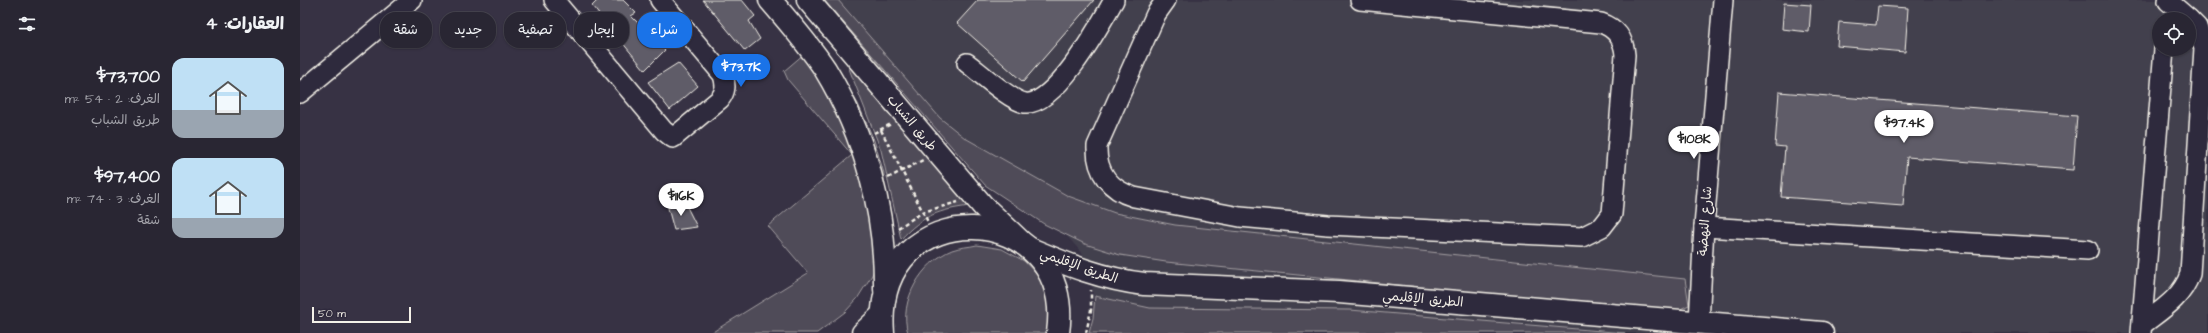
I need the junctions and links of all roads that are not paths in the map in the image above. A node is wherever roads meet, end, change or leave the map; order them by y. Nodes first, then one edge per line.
1 (412, 0) edge
2 (554, 0) edge
3 (660, 0) edge
4 (770, 0) edge
5 (808, 0) edge
6 (1114, 0) edge
7 (1166, 0) edge
8 (1360, 0) edge
9 (1723, 0) edge
10 (2167, 7) edge
11 (2176, 12) edge
12 (2196, 27) edge
13 (2163, 56) edge
14 (967, 63) dead end
15 (300, 93) edge
16 (1704, 227) junction
17 (1025, 246) junction
18 (2088, 250) dead end
19 (886, 289) junction
20 (1699, 323) junction
21 (882, 324) edge
22 (2142, 329) edge
23 (863, 333) edge
24 (1058, 333) edge
25 (1822, 333) edge

1 - 15 street
2 - 3 street
4 - 19 main road
5 - 17 main road, طريق الشباب
6 - 14 street
7 - 8 street
9 - 16 street, شارع النهضة
10 - 11 street
12 - 22 street
13 - 22 street
16 - 18 street
16 - 20 street, شارع النهضة
17 - 19 main road, الطريق الإقليمي
17 - 20 main road, الطريق الإقليمي
17 - 24 main road, طريق الشباب
19 - 21 main road
20 - 25 main road, الطريق الإقليمي
21 - 23 main road

